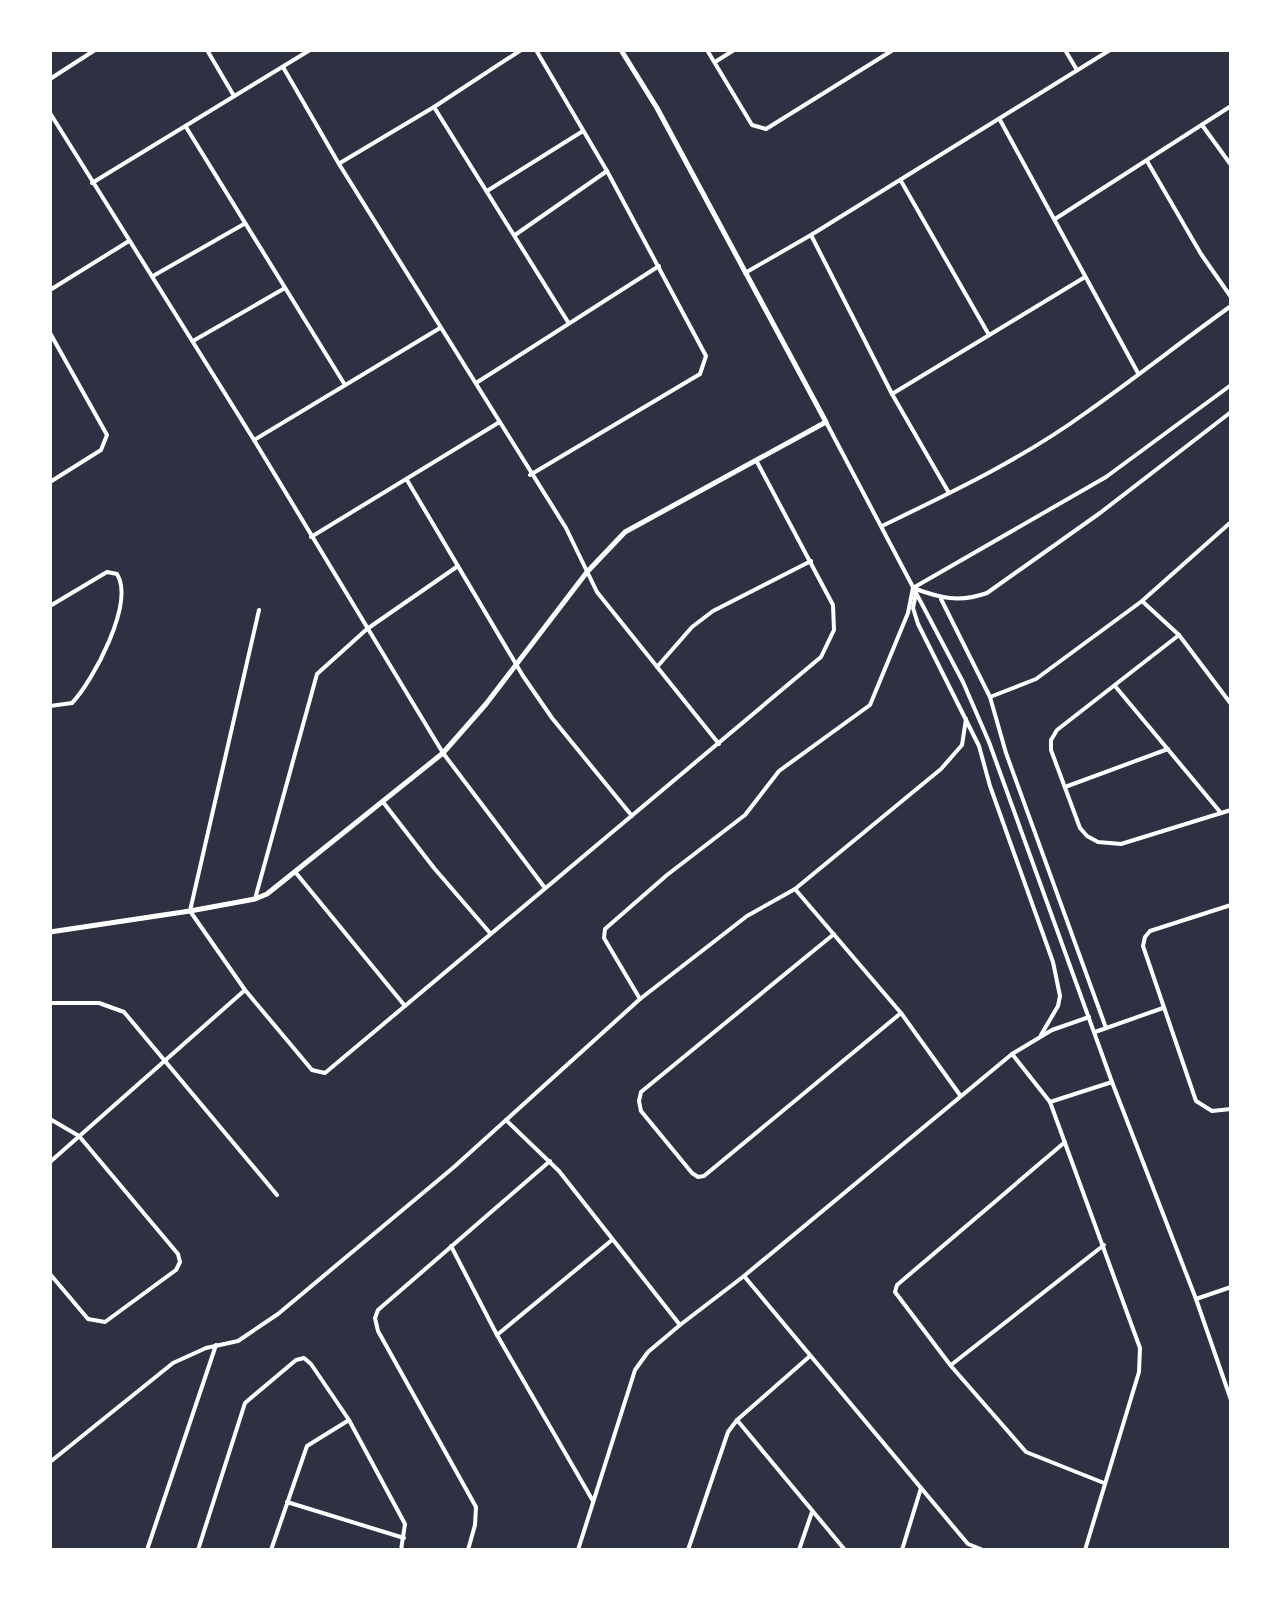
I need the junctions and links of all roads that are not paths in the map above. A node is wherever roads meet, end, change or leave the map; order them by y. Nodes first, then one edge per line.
1 (95, 50) edge
2 (207, 50) edge
3 (310, 50) edge
4 (521, 50) edge
5 (536, 50) edge
6 (621, 50) edge
7 (707, 50) edge
8 (734, 50) edge
9 (893, 50) edge
10 (1065, 50) edge
11 (1110, 50) edge
12 (715, 62) junction
13 (283, 67) junction
14 (1077, 70) junction
15 (50, 79) edge
16 (234, 97) junction
17 (1231, 106) edge
18 (434, 107) junction
19 (50, 113) edge
20 (1000, 120) junction
21 (1202, 125) junction
22 (186, 127) junction
23 (583, 131) junction
24 (1147, 161) junction
25 (339, 164) junction
26 (1231, 165) edge
27 (607, 171) junction
28 (900, 180) junction
29 (92, 183) junction
30 (486, 191) junction
31 (1054, 219) junction
32 (244, 224) junction
33 (515, 235) junction
34 (811, 235) junction
35 (129, 241) junction
36 (659, 266) junction
37 (745, 273) junction
38 (152, 276) junction
39 (1085, 277) junction
40 (285, 288) junction
41 (50, 290) edge
42 (1231, 297) edge
43 (1231, 306) edge
44 (568, 322) junction
45 (440, 328) junction
46 (50, 333) edge
47 (989, 335) junction
48 (192, 341) junction
49 (1138, 373) junction
50 (476, 383) junction
51 (345, 385) junction
52 (1231, 385) edge
53 (892, 394) junction
54 (1231, 412) edge
55 (826, 422) junction
56 (498, 423) junction
57 (254, 440) junction
58 (756, 459) junction
59 (530, 475) junction
60 (407, 480) junction
61 (50, 482) edge
62 (949, 493) junction
63 (1231, 522) edge
64 (882, 526) junction
65 (311, 537) junction
66 (811, 561) junction
67 (458, 566) junction
68 (587, 572) junction
69 (914, 591) junction
70 (941, 599) junction
71 (1142, 601) junction
72 (50, 606) edge
73 (259, 610) dead end
74 (367, 629) junction
75 (1179, 635) junction
76 (517, 664) junction
77 (657, 667) junction
78 (1114, 685) junction
79 (990, 697) junction
80 (1231, 704) edge
81 (50, 706) edge
82 (966, 719) junction
83 (719, 744) junction
84 (1168, 749) junction
85 (443, 753) junction
86 (1064, 787) junction
87 (383, 802) junction
88 (1231, 810) edge
89 (1221, 813) junction
90 (632, 816) junction
91 (296, 873) junction
92 (545, 888) junction
93 (795, 889) junction
94 (255, 899) junction
95 (1231, 905) edge
96 (190, 911) junction
97 (50, 932) edge
98 (490, 933) junction
99 (834, 934) junction
100 (245, 990) junction
101 (640, 999) junction
102 (50, 1003) edge
103 (405, 1006) junction
104 (1163, 1008) junction
105 (901, 1013) junction
106 (1089, 1017) junction
107 (1106, 1028) junction
108 (1095, 1032) junction
109 (1039, 1037) junction
110 (1012, 1054) junction
111 (164, 1063) junction
112 (1112, 1082) junction
113 (960, 1095) junction
114 (1050, 1102) junction
115 (1231, 1109) edge
116 (50, 1119) edge
117 (506, 1120) junction
118 (79, 1136) junction
119 (1065, 1142) junction
120 (550, 1161) junction
121 (50, 1162) edge
122 (277, 1195) dead end
123 (612, 1240) junction
124 (1104, 1245) junction
125 (451, 1246) junction
126 (50, 1274) edge
127 (744, 1276) junction
128 (1231, 1287) edge
129 (1196, 1299) junction
130 (680, 1325) junction
131 (497, 1335) junction
132 (216, 1345) junction
133 (810, 1356) junction
134 (951, 1366) junction
135 (1231, 1400) edge
136 (349, 1420) junction
137 (737, 1420) junction
138 (50, 1462) edge
139 (1104, 1483) junction
140 (921, 1488) junction
141 (593, 1501) junction
142 (287, 1502) junction
143 (812, 1512) junction
144 (404, 1539) junction
145 (147, 1550) edge
146 (198, 1550) edge
147 (271, 1550) edge
148 (401, 1550) edge
149 (468, 1550) edge
150 (578, 1550) edge
151 (688, 1550) edge
152 (799, 1550) edge
153 (845, 1550) edge
154 (902, 1550) edge
155 (983, 1550) edge
156 (1085, 1550) edge

1 - 15 street
2 - 16 street
3 - 13 street
4 - 18 street
5 - 23 street
6 - 37 street
7 - 12 street
8 - 12 street
9 - 12 street
10 - 14 street
11 - 14 street
13 - 16 street
13 - 25 street
14 - 20 street
16 - 22 street
17 - 21 street
18 - 25 street
18 - 30 street
19 - 29 street
20 - 28 street
20 - 31 street
21 - 24 street
21 - 26 street
22 - 29 street
22 - 32 street
23 - 27 street
23 - 30 street
24 - 31 street
24 - 42 street
25 - 45 street
27 - 33 street
27 - 36 street
28 - 34 street
28 - 47 street
29 - 35 street
30 - 33 street
31 - 39 street
32 - 38 street
32 - 40 street
33 - 44 street
34 - 37 street
34 - 53 street
35 - 38 street
35 - 41 street
36 - 44 street
36 - 59 street
37 - 55 street
38 - 48 street
39 - 47 street
39 - 49 street
40 - 48 street
40 - 51 street
43 - 49 street
44 - 50 street
45 - 50 street
45 - 51 street
46 - 61 street
47 - 53 street
48 - 57 street
49 - 62 street
50 - 56 street
51 - 57 street
52 - 69 street
53 - 62 street
54 - 70 street
55 - 58 street
55 - 64 street
56 - 59 street
56 - 60 street
57 - 65 street
58 - 66 street
58 - 68 street
59 - 68 street
60 - 65 street
60 - 67 street
62 - 64 street
63 - 71 street
64 - 69 street
65 - 74 street
66 - 77 street
66 - 83 street
67 - 74 street
67 - 76 street
68 - 76 street
68 - 77 street
69 - 70 street
69 - 82 street
69 - 101 street
69 - 106 street
70 - 79 street
71 - 75 street
71 - 79 street
72 - 81 street
73 - 96 street
74 - 85 street
74 - 94 street
75 - 78 street
75 - 80 street
76 - 85 street
76 - 90 street
77 - 83 street
78 - 84 street
78 - 86 street
79 - 107 street
82 - 93 street
82 - 109 street
83 - 90 street
84 - 86 street
84 - 89 street
85 - 87 street
85 - 92 street
86 - 89 street
87 - 91 street
87 - 98 street
88 - 89 street
90 - 92 street
91 - 94 street
91 - 103 street
92 - 98 street
93 - 99 street
93 - 101 street
94 - 96 street
95 - 104 street
96 - 97 street
96 - 100 street
98 - 103 street
99 - 105 street
99 - 105 street
100 - 103 street
100 - 111 street
101 - 117 street
102 - 111 street
104 - 107 street
104 - 115 street
105 - 113 street
106 - 108 street
106 - 109 street
107 - 108 street
108 - 112 street
109 - 110 street
110 - 113 street
110 - 114 street
111 - 118 street
111 - 122 street
112 - 114 street
112 - 129 street
113 - 127 street
114 - 119 street
116 - 118 street
117 - 120 street
117 - 132 street
118 - 121 street
118 - 126 street
119 - 124 street
119 - 134 street
120 - 123 street
120 - 125 street
123 - 130 street
123 - 131 street
124 - 134 street
124 - 139 street
125 - 131 street
125 - 149 street
127 - 130 street
127 - 133 street
128 - 129 street
129 - 135 street
130 - 141 street
131 - 141 street
132 - 138 street
132 - 145 street
133 - 137 street
133 - 140 street
134 - 139 street
136 - 142 street
136 - 144 street
136 - 146 street
137 - 143 street
137 - 151 street
139 - 156 street
140 - 154 street
140 - 155 street
141 - 150 street
142 - 144 street
142 - 147 street
143 - 152 street
143 - 153 street
144 - 148 street

